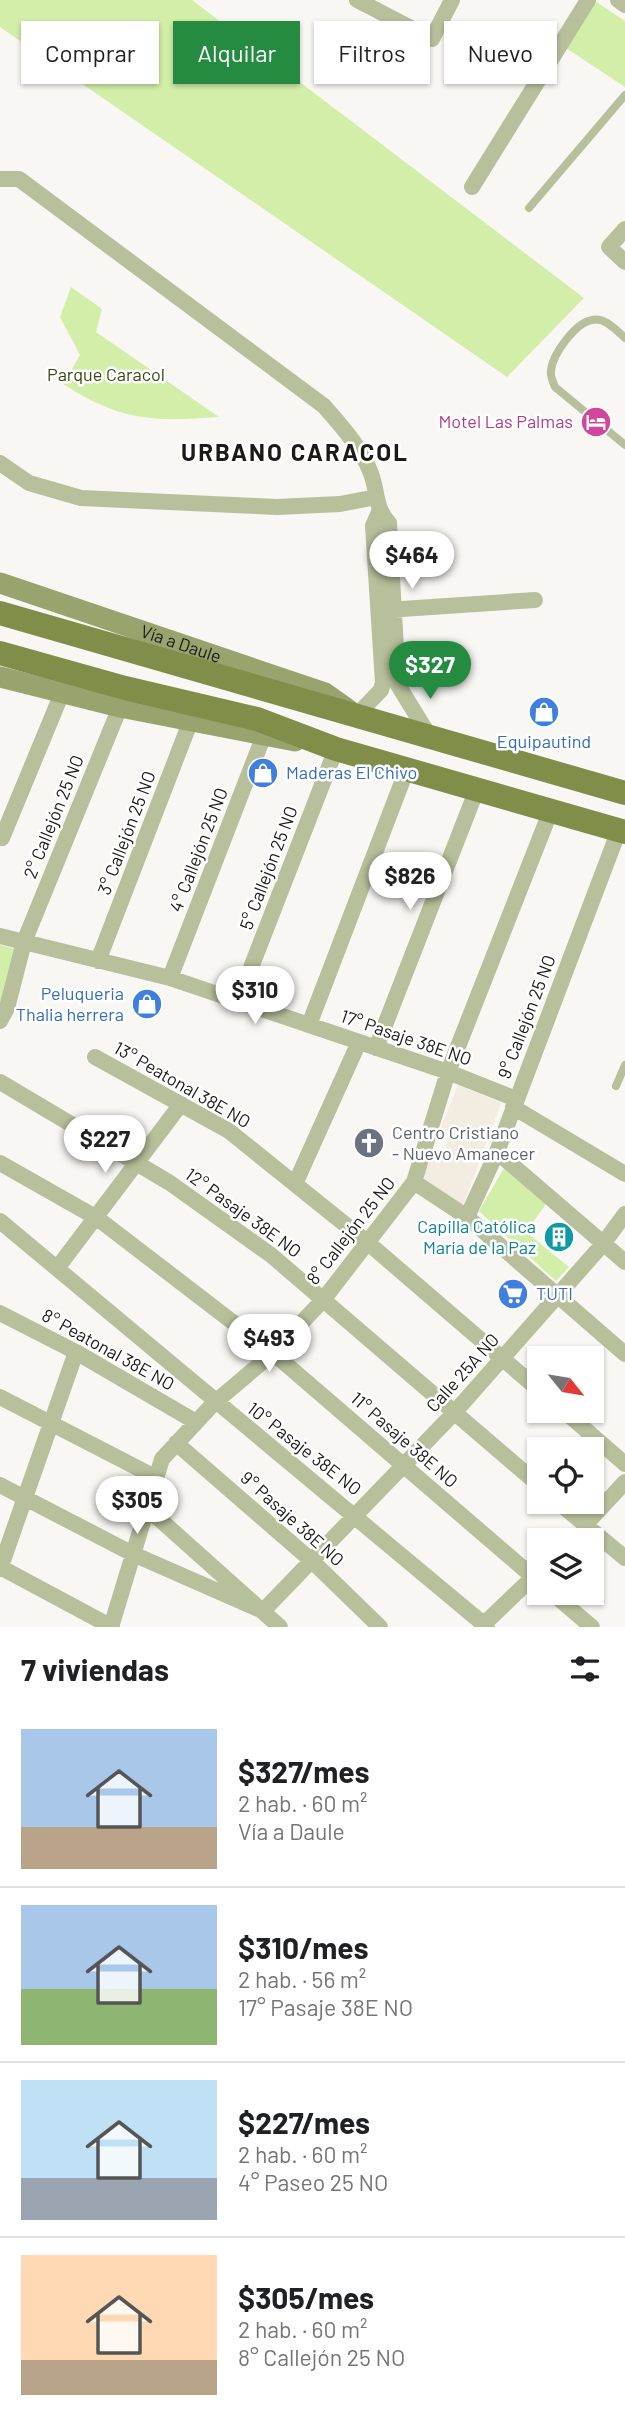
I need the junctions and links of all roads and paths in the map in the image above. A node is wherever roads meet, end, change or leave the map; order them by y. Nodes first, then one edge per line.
1 (357, 0) edge
2 (452, 0) edge
3 (588, 0) edge
4 (618, 0) edge
5 (625, 5) edge
6 (625, 94) edge
7 (0, 179) edge
8 (472, 187) dead end
9 (529, 208) dead end
10 (625, 229) edge
11 (625, 262) edge
12 (625, 338) edge
13 (625, 445) edge
14 (0, 463) edge
15 (378, 505) junction
16 (0, 583) edge
17 (535, 600) dead end
18 (387, 610) junction
19 (0, 613) edge
20 (0, 653) edge
21 (6, 681) edge
22 (62, 693) junction
23 (120, 706) junction
24 (356, 716) junction
25 (191, 720) junction
26 (264, 735) junction
27 (430, 737) junction
28 (336, 749) junction
29 (407, 769) junction
30 (477, 789) junction
31 (625, 793) edge
32 (551, 810) junction
33 (622, 831) edge
34 (2, 838) dead end
35 (0, 936) edge
36 (24, 942) junction
37 (98, 961) junction
38 (170, 978) junction
39 (238, 1001) junction
40 (0, 1021) edge
41 (309, 1025) junction
42 (359, 1042) junction
43 (376, 1048) junction
44 (95, 1057) dead end
45 (625, 1065) edge
46 (448, 1072) junction
47 (0, 1082) edge
48 (616, 1086) dead end
49 (515, 1103) junction
50 (181, 1104) junction
51 (498, 1152) junction
52 (0, 1163) edge
53 (137, 1163) junction
54 (625, 1174) edge
55 (414, 1182) junction
56 (295, 1184) junction
57 (625, 1214) edge
58 (97, 1217) junction
59 (467, 1217) junction
60 (0, 1222) edge
61 (367, 1242) junction
62 (603, 1244) junction
63 (625, 1262) edge
64 (58, 1267) junction
65 (558, 1295) junction
66 (323, 1300) junction
67 (0, 1313) edge
68 (76, 1352) junction
69 (273, 1353) junction
70 (625, 1354) edge
71 (502, 1359) junction
72 (527, 1380) edge
73 (0, 1397) edge
74 (214, 1402) junction
75 (454, 1413) junction
76 (196, 1422) junction
77 (578, 1423) edge
78 (52, 1424) junction
79 (176, 1443) junction
80 (625, 1464) edge
81 (404, 1465) junction
82 (527, 1475) edge
83 (155, 1477) junction
84 (625, 1482) edge
85 (0, 1485) edge
86 (26, 1499) junction
87 (147, 1508) junction
88 (572, 1514) edge
89 (356, 1515) junction
90 (585, 1525) junction
91 (133, 1554) junction
92 (625, 1558) edge
93 (312, 1561) junction
94 (0, 1567) edge
95 (527, 1571) edge
96 (527, 1587) edge
97 (566, 1605) edge
98 (263, 1611) junction
99 (486, 1626) edge
100 (111, 1627) edge
101 (281, 1627) edge
102 (380, 1627) edge
103 (592, 1627) edge

1 - 2 street
3 - 8 street
4 - 5 street
6 - 9 lane
7 - 15 street
10 - 11 street
12 - 13 lane
14 - 15 street
15 - 18 street
16 - 24 main road, Vía a Daule
17 - 18 street
18 - 24 street
18 - 27 street
19 - 24 main road, Vía a Daule
20 - 28 main road
21 - 22 main road
22 - 23 main road
22 - 34 street
23 - 25 main road
23 - 36 street, 2° Callejón 25 NO
24 - 27 main road, Vía a Daule
25 - 26 main road
25 - 37 street, 3° Callejón 25 NO
26 - 28 main road
26 - 38 street, 4° Callejón 25 NO
27 - 31 main road, Vía a Daule
28 - 29 main road
28 - 39 street, 5° Callejón 25 NO
29 - 30 main road
29 - 41 street
30 - 32 main road
30 - 43 street
32 - 33 main road
32 - 46 street, 8° Callejón 25 NO
33 - 49 street, 9° Callejón 25 NO
35 - 36 street, 17° Pasaje 38E NO
36 - 37 street, 17° Pasaje 38E NO
36 - 40 street, 2° Callejón 25 NO
37 - 38 street, 17° Pasaje 38E NO
38 - 39 street, 17° Pasaje 38E NO
39 - 41 street, 17° Pasaje 38E NO
41 - 42 street, 17° Pasaje 38E NO
42 - 43 street, 17° Pasaje 38E NO
42 - 56 street
43 - 46 street, 17° Pasaje 38E NO
44 - 50 street, 13° Peatonal 38E NO
45 - 48 lane
46 - 49 street, 17° Pasaje 38E NO
46 - 55 street, 8° Callejón 25 NO
47 - 53 street, 12° Pasaje 38E NO
49 - 51 street, 9° Callejón 25 NO
49 - 54 street, 17° Pasaje 38E NO
50 - 53 street
50 - 56 street, 13° Peatonal 38E NO
51 - 59 street, 9° Callejón 25 NO
51 - 62 street
52 - 58 street, 11° Pasaje 38E NO
53 - 58 street
53 - 66 street, 12° Pasaje 38E NO
55 - 59 street
55 - 61 street, 8° Callejón 25 NO
56 - 61 street, 13° Peatonal 38E NO
57 - 62 street, Calle 25A NO
58 - 64 street
58 - 69 street, 11° Pasaje 38E NO
59 - 65 street
60 - 64 street, 10° Pasaje 38E NO
61 - 66 street, 8° Callejón 25 NO
61 - 71 street, 13° Peatonal 38E NO
62 - 63 street
62 - 65 street, Calle 25A NO
64 - 74 street, 10° Pasaje 38E NO
65 - 70 street
65 - 71 street, Calle 25A NO
66 - 69 street, 8° Callejón 25 NO
66 - 75 street, 12° Pasaje 38E NO
67 - 68 street, 8° Peatonal 38E NO
68 - 76 street, 8° Peatonal 38E NO
68 - 78 street
69 - 74 street, 8° Callejón 25 NO
69 - 81 street, 11° Pasaje 38E NO
71 - 72 street, 13° Peatonal 38E NO
71 - 75 street, Calle 25A NO
73 - 78 street
74 - 76 street, 8° Callejón 25 NO
74 - 89 street, 10° Pasaje 38E NO
75 - 81 street, Calle 25A NO
75 - 82 street, 12° Pasaje 38E NO
76 - 79 street, 8° Callejón 25 NO
77 - 80 street
78 - 83 street
78 - 86 street
79 - 83 street, 8° Callejón 25 NO
79 - 93 street, 9° Pasaje 38E NO
81 - 89 street, Calle 25A NO
81 - 95 street, 11° Pasaje 38E NO
83 - 87 street, 8° Callejón 25 NO
84 - 90 street
85 - 86 street
86 - 91 street
86 - 94 street
87 - 91 street, 8° Callejón 25 NO
87 - 98 street
88 - 90 street
89 - 93 street, Calle 25A NO
89 - 99 street, 10° Pasaje 38E NO
90 - 92 street
91 - 98 street
91 - 100 street, 8° Callejón 25 NO
93 - 98 street, Calle 25A NO
93 - 102 street, 9° Pasaje 38E NO
94 - 100 street
96 - 99 street
97 - 103 street
98 - 101 street

